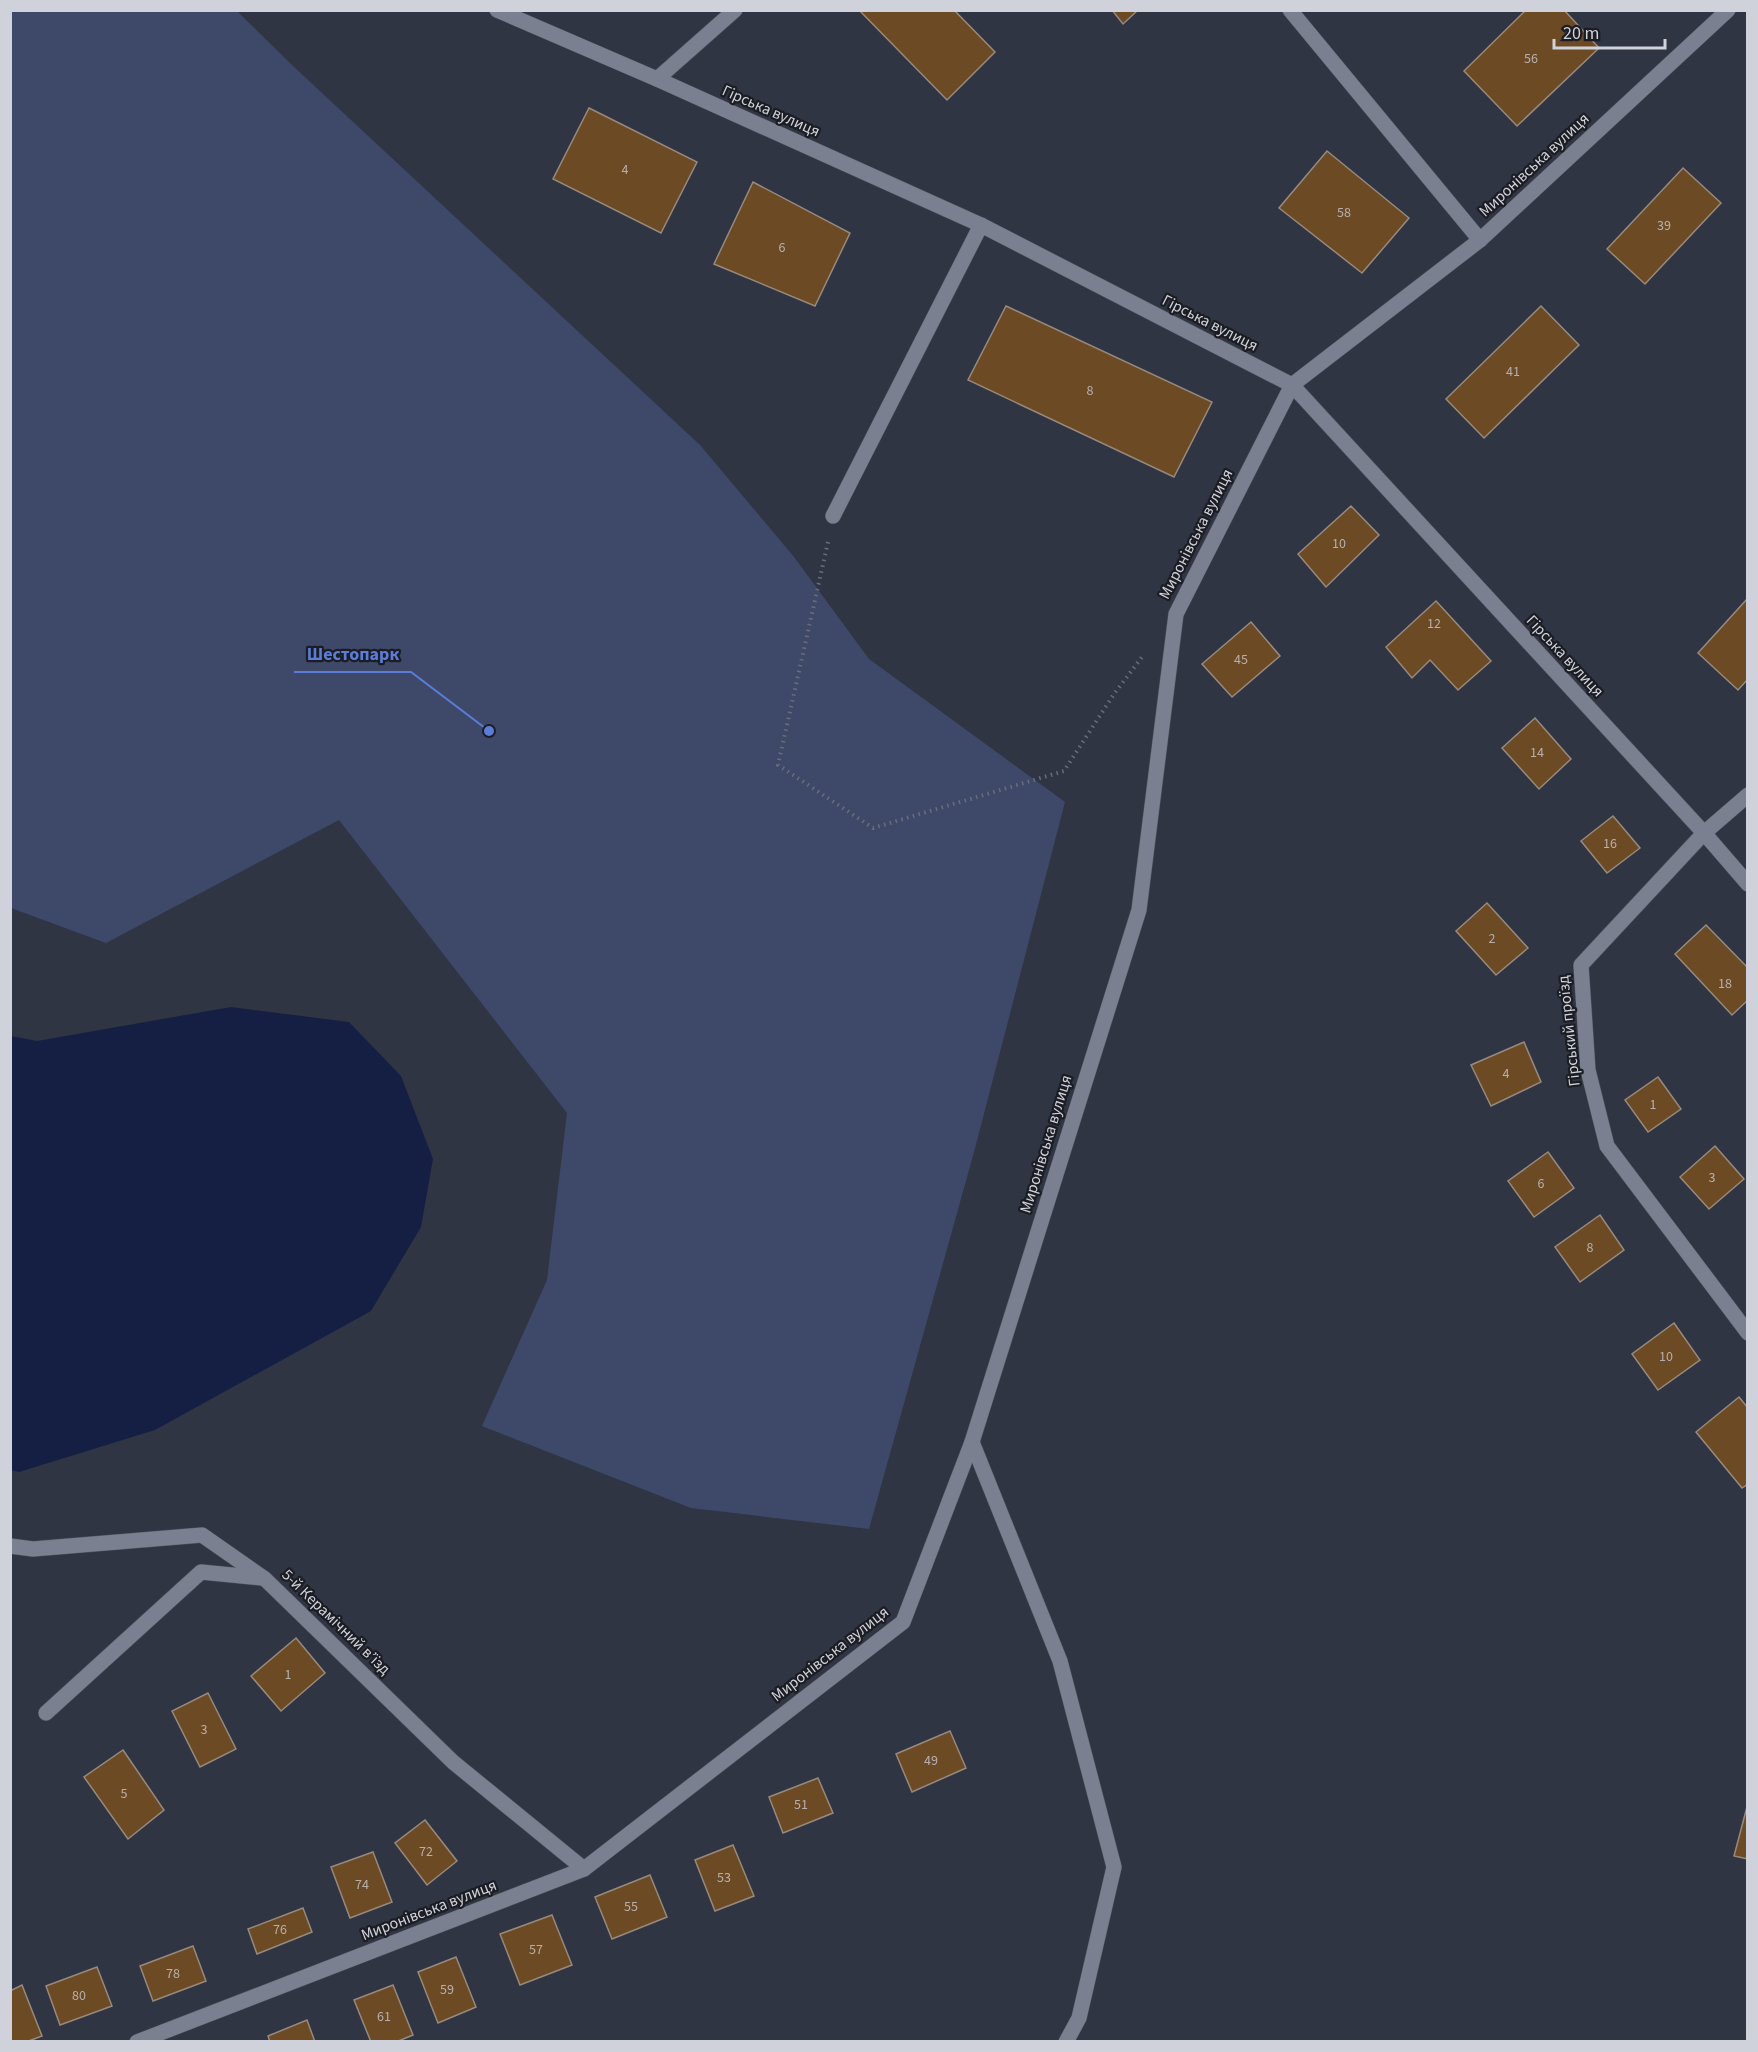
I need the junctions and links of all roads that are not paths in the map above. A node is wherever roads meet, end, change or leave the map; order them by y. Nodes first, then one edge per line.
1 (497, 10) edge
2 (735, 10) edge
3 (1290, 10) edge
4 (1728, 10) edge
5 (657, 79) junction
6 (981, 225) junction
7 (1480, 240) junction
8 (1292, 385) junction
9 (834, 516) road end
10 (1748, 795) edge
11 (1704, 833) junction
12 (1748, 884) edge
13 (1748, 1333) edge
14 (972, 1442) junction
15 (10, 1546) edge
16 (265, 1579) junction
17 (46, 1713) dead end
18 (584, 1869) junction
19 (137, 2042) edge
20 (1066, 2042) edge

1 - 5 street, Гірська вулиця
2 - 5 street
3 - 7 street
4 - 7 street, Миронівська вулиця
5 - 6 street, Гірська вулиця
6 - 8 street, Гірська вулиця
6 - 9 street
7 - 8 street, Миронівська вулиця
8 - 11 street, Гірська вулиця
8 - 14 street, Миронівська вулиця
10 - 11 street, Гірський проїзд
11 - 12 street, Гірська вулиця
11 - 13 street, Гірський проїзд
14 - 18 street, Миронівська вулиця
14 - 20 street
15 - 16 street, 5-й Керамічний в’їзд
16 - 17 street
16 - 18 street, 5-й Керамічний в’їзд
18 - 19 street, Миронівська вулиця

